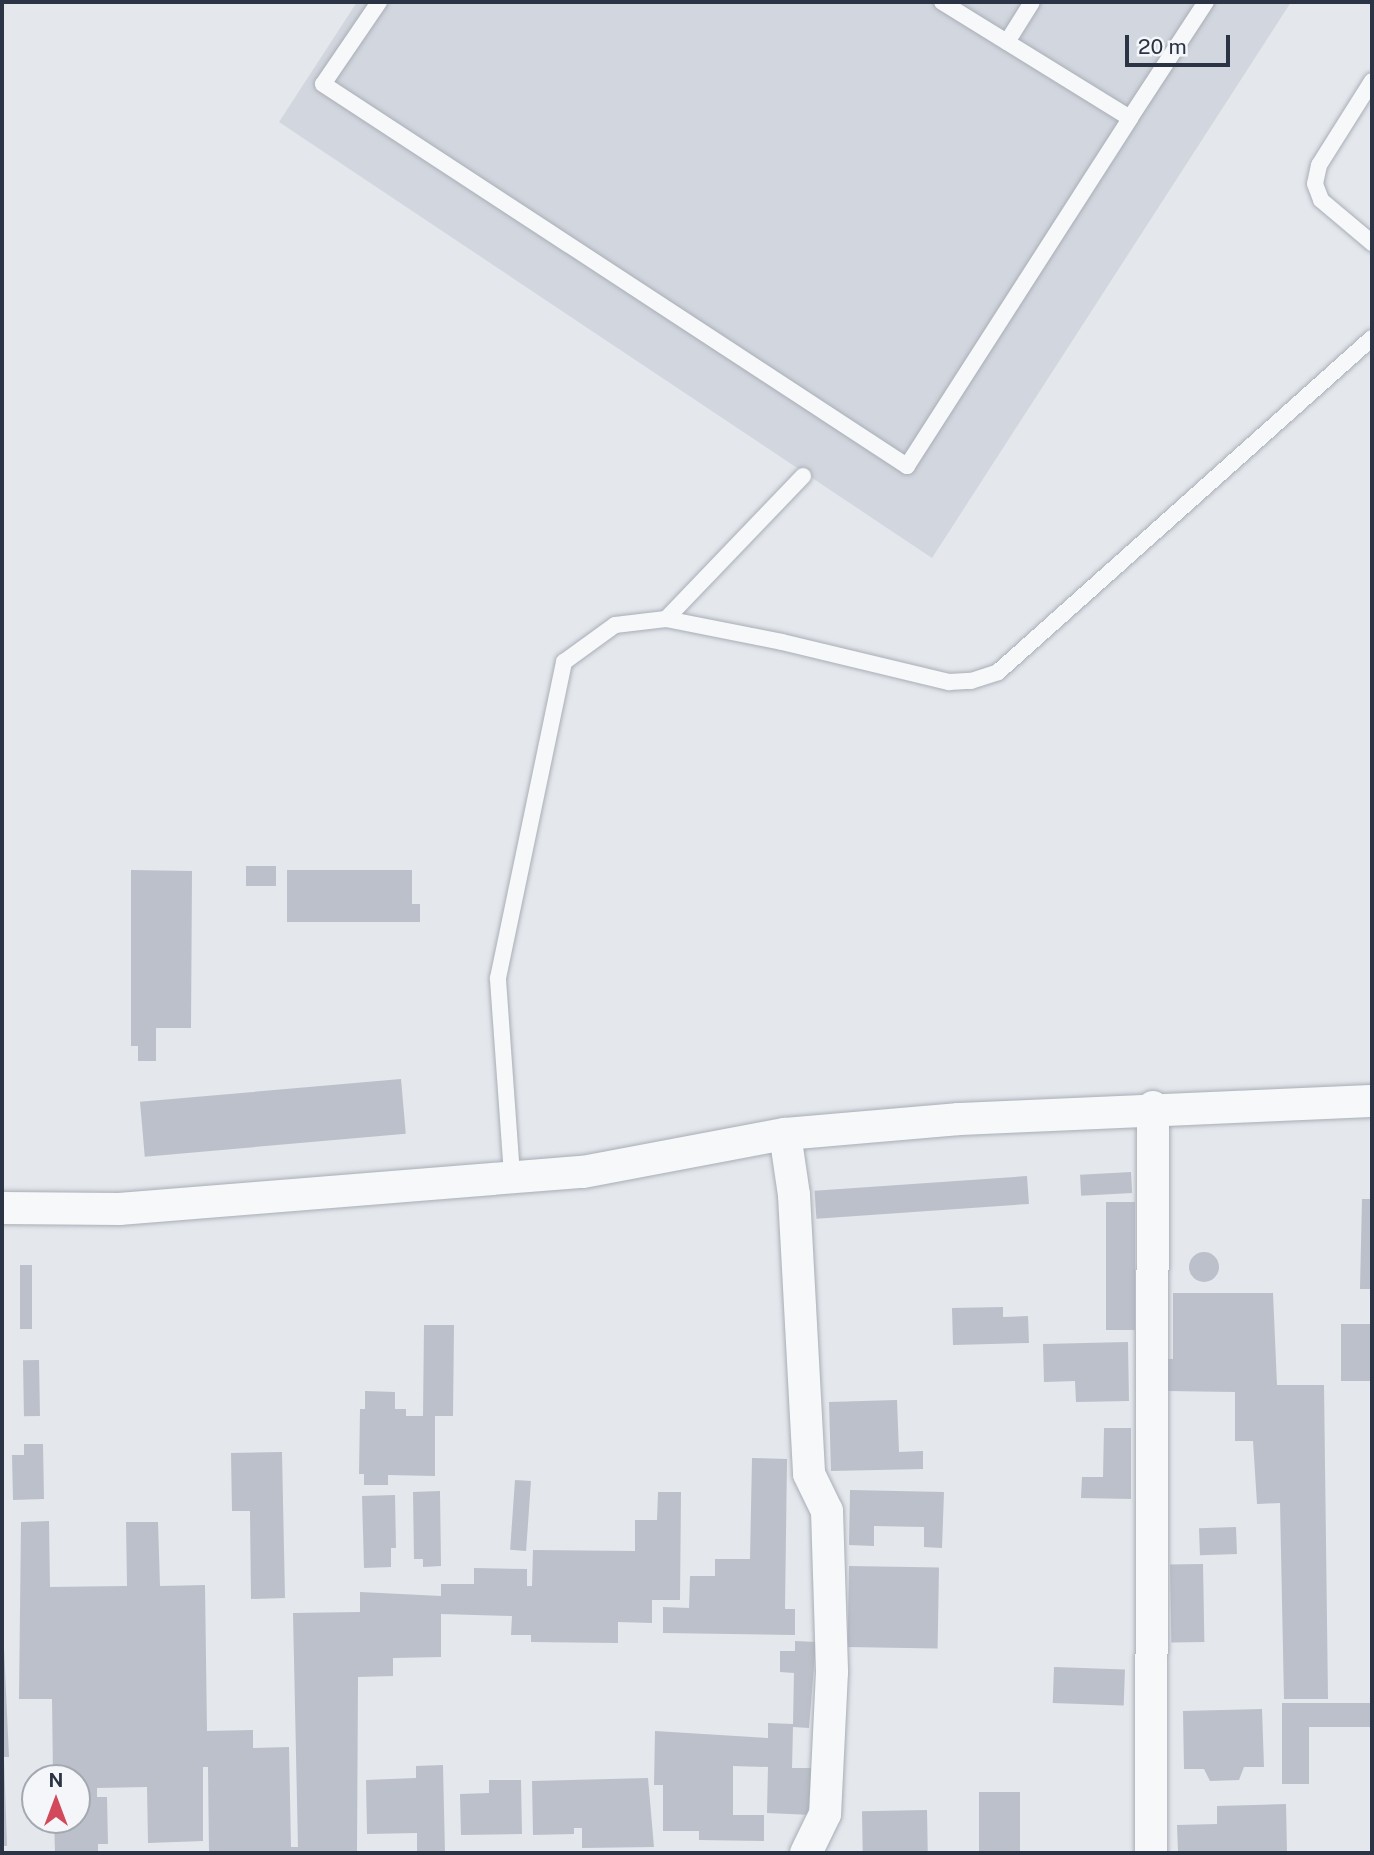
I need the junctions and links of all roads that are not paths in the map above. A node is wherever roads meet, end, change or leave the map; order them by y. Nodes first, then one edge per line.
1 (379, 2) edge
2 (942, 2) edge
3 (1032, 2) edge
4 (1206, 2) edge
5 (1007, 42) junction
6 (1372, 81) edge
7 (1130, 118) junction
8 (1372, 243) edge
9 (1372, 338) edge
10 (803, 476) dead end
11 (666, 619) junction
12 (1372, 1101) edge
13 (1153, 1107) junction
14 (785, 1134) junction
15 (513, 1175) junction
16 (2, 1208) edge
17 (806, 1853) edge
18 (1151, 1853) edge

1 - 7 lane
2 - 5 lane
3 - 5 lane
4 - 7 lane
5 - 7 lane
6 - 8 lane
9 - 11 lane
10 - 11 lane
11 - 15 lane
12 - 13 street
13 - 14 street
13 - 18 street
14 - 15 street
14 - 17 street
15 - 16 street

